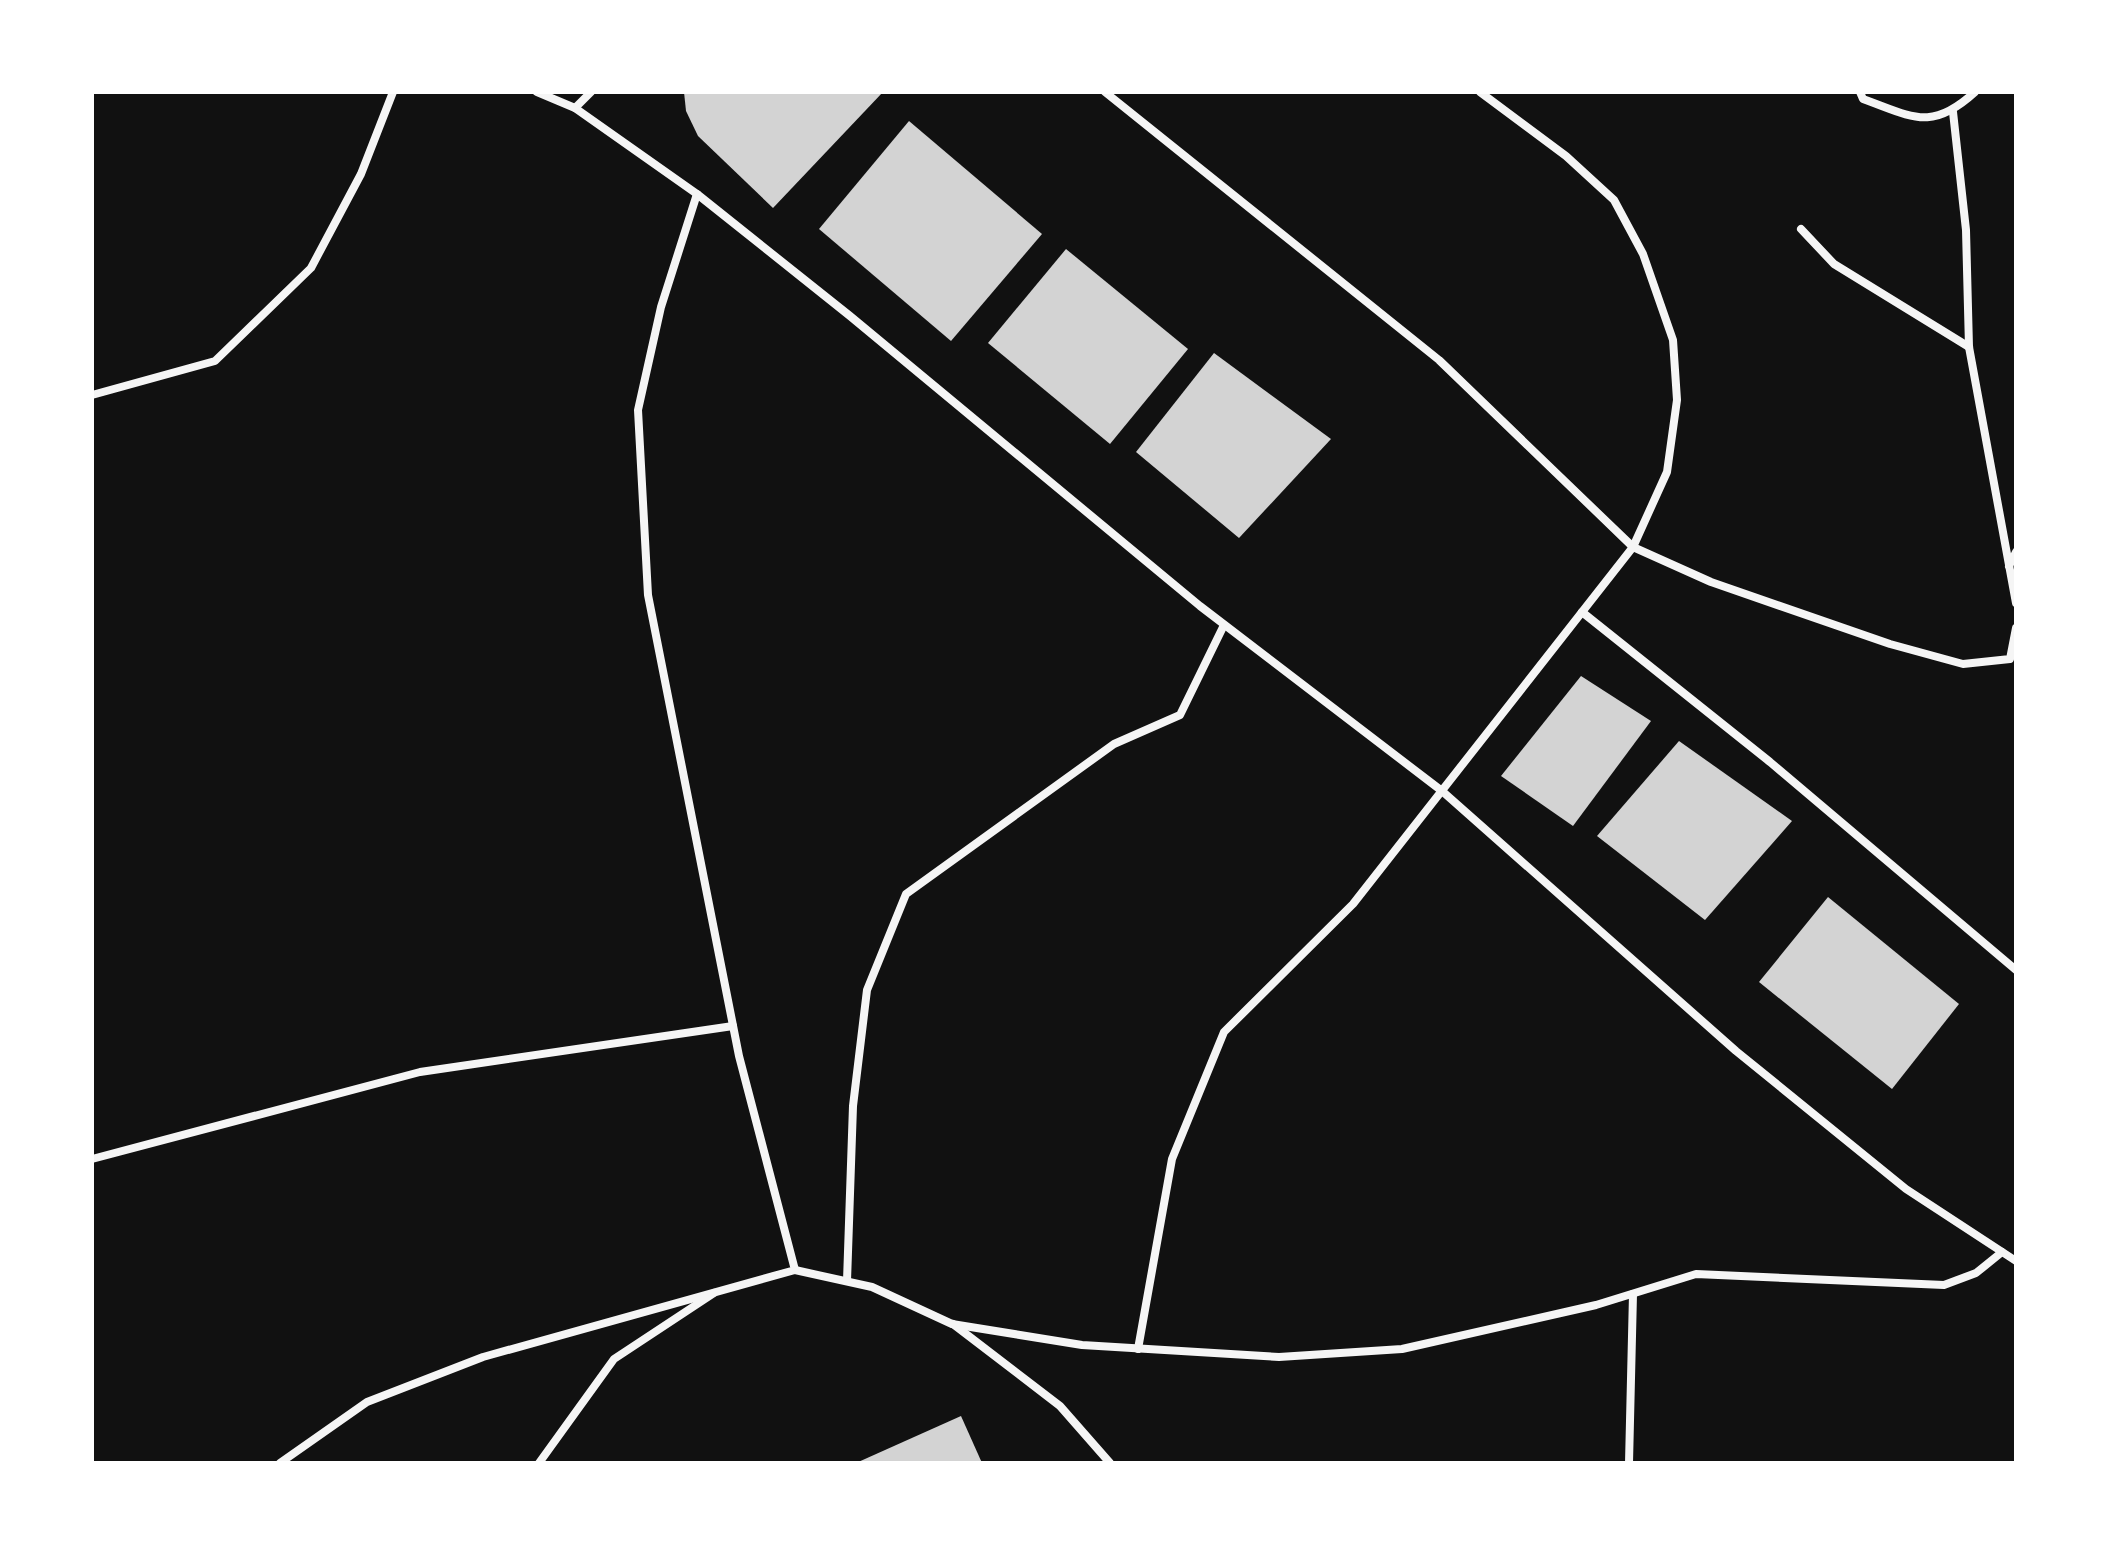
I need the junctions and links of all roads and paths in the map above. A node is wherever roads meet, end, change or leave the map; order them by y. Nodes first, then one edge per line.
1 (393, 92) edge
2 (537, 92) edge
3 (591, 92) edge
4 (1105, 92) edge
5 (1860, 92) edge
6 (1975, 92) edge
7 (1486, 94) edge
8 (575, 108) junction
9 (1953, 112) junction
10 (697, 194) junction
11 (1801, 229) dead end
12 (1969, 347) junction
13 (92, 395) edge
14 (1633, 547) junction
15 (2016, 552) edge
16 (2008, 567) junction
17 (2016, 603) edge
18 (1582, 612) junction
19 (1224, 625) junction
20 (2016, 628) edge
21 (1442, 791) junction
22 (2016, 970) edge
23 (733, 1026) junction
24 (92, 1159) edge
25 (2002, 1252) junction
26 (2016, 1261) edge
27 (795, 1270) junction
28 (847, 1281) junction
29 (722, 1288) junction
30 (1633, 1294) junction
31 (952, 1324) junction
32 (1138, 1349) junction
33 (280, 1463) edge
34 (539, 1463) edge
35 (1110, 1463) edge
36 (1629, 1463) edge

1 - 13 street
2 - 8 street
3 - 8 street
4 - 14 street
5 - 9 street
6 - 9 street
7 - 14 street
8 - 10 street
9 - 12 street
10 - 19 street
10 - 23 street
11 - 12 street
12 - 16 street
14 - 18 street
14 - 20 street
15 - 16 street
16 - 17 street
18 - 21 street
18 - 22 street
19 - 21 street
19 - 28 street
21 - 25 street
21 - 32 street
23 - 24 street
23 - 27 street
25 - 26 street
25 - 30 street
27 - 28 street
27 - 29 street
28 - 31 street
29 - 33 street
29 - 34 street
30 - 32 street
30 - 36 street
31 - 32 street
31 - 35 street

